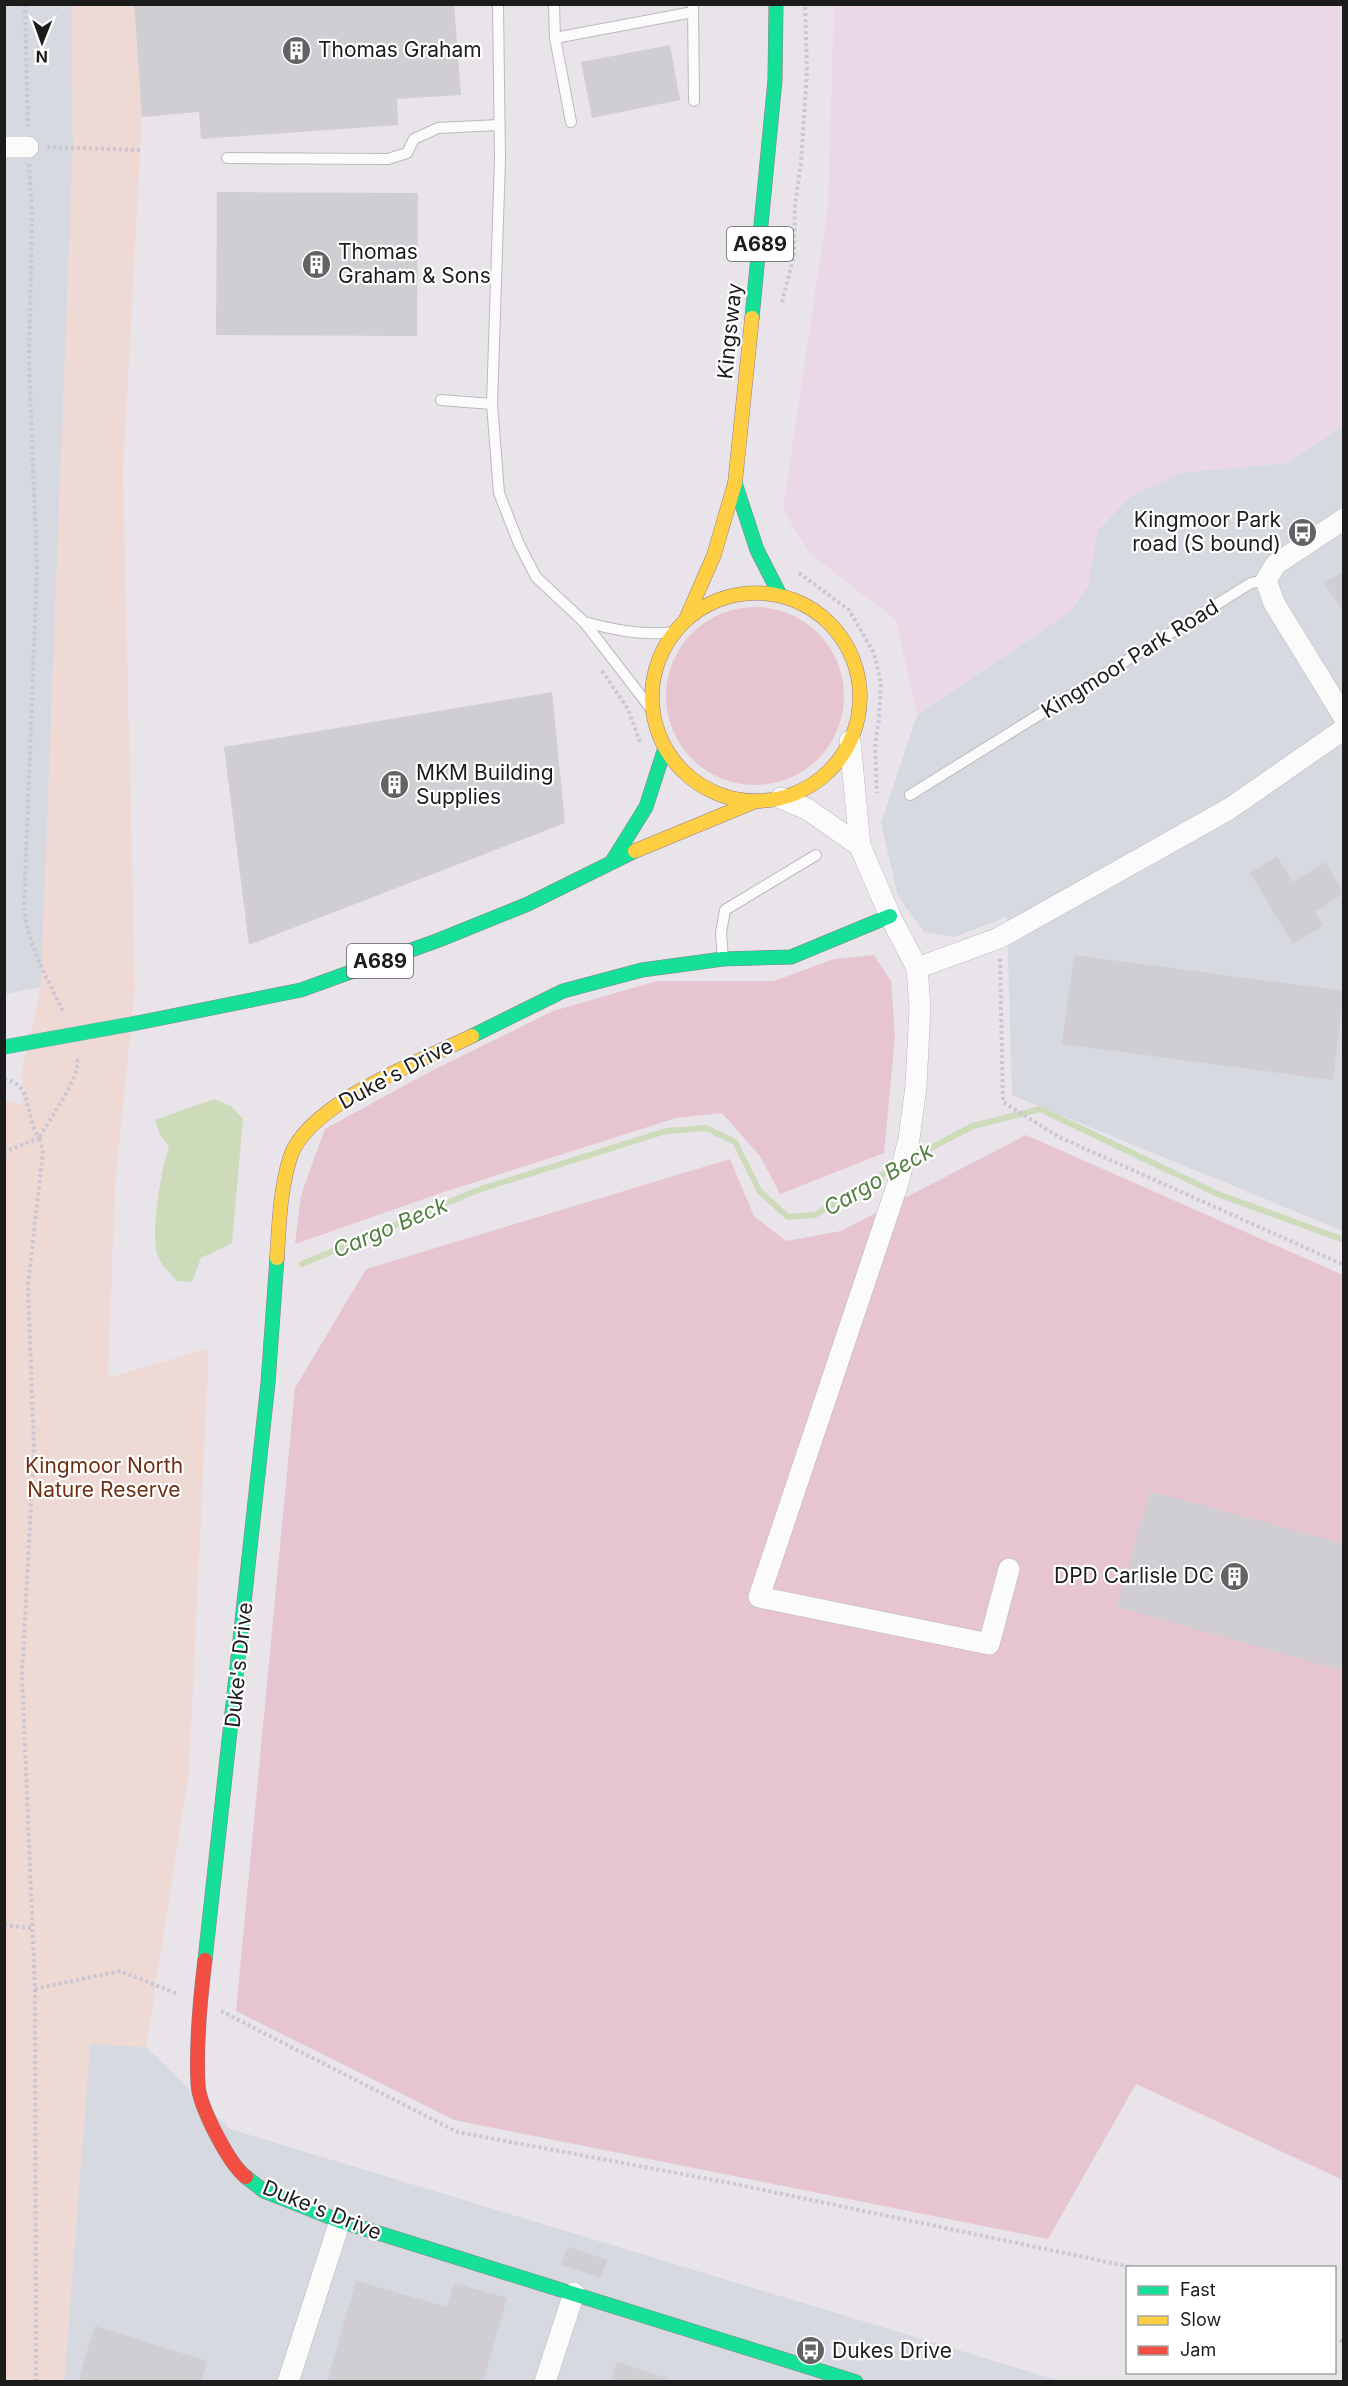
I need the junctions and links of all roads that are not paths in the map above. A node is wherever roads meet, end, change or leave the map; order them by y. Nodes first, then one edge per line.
1 (498, 4) edge
2 (554, 4) edge
3 (776, 4) edge
4 (693, 8) edge
5 (555, 38) junction
6 (694, 101) dead end
7 (571, 122) dead end
8 (499, 125) junction
9 (4, 147) edge
10 (28, 147) road end
11 (228, 159) dead end
12 (441, 400) dead end
13 (492, 404) junction
14 (735, 483) junction
15 (1344, 519) edge
16 (1266, 579) junction
17 (780, 595) junction
18 (686, 619) junction
19 (584, 622) junction
20 (674, 632) junction
21 (652, 710) junction
22 (1344, 717) edge
23 (1344, 729) edge
24 (850, 741) junction
25 (665, 748) junction
26 (910, 795) dead end
27 (781, 798) junction
28 (756, 801) junction
29 (860, 846) junction
30 (816, 855) dead end
31 (612, 861) junction
32 (890, 916) junction
33 (723, 959) junction
34 (918, 968) junction
35 (4, 1047) edge
36 (1009, 1569) dead end
37 (340, 2222) junction
38 (574, 2293) junction
39 (288, 2382) edge
40 (545, 2382) edge
41 (856, 2382) edge

1 - 8 lane
2 - 5 lane
3 - 14 main road, Kingsway / A689
4 - 5 lane
4 - 6 lane
5 - 7 lane
8 - 11 lane
8 - 13 lane
9 - 10 street
12 - 13 lane
13 - 19 lane
14 - 17 main road, Kingsway / A689
14 - 18 main road, Kingsway / A689
15 - 16 street, Kingmoor Park Road
16 - 22 street
16 - 26 lane, Kingmoor Park Road
17 - 18 main road, A689
17 - 24 main road, A689
18 - 20 main road, A689
19 - 20 lane
19 - 21 lane
20 - 21 main road, A689
21 - 25 main road, A689
23 - 34 street
24 - 27 main road, A689
24 - 29 street
25 - 28 main road, A689
25 - 31 main road, A689
27 - 28 main road, A689
27 - 29 street
28 - 31 main road, A689
29 - 32 street
30 - 33 lane
31 - 35 main road, A689, bridge
32 - 33 main road, Duke's Drive
32 - 34 street
33 - 37 main road, Duke's Drive
34 - 36 street
37 - 38 main road, Duke's Drive
37 - 39 street
38 - 40 street
38 - 41 main road, Duke's Drive

